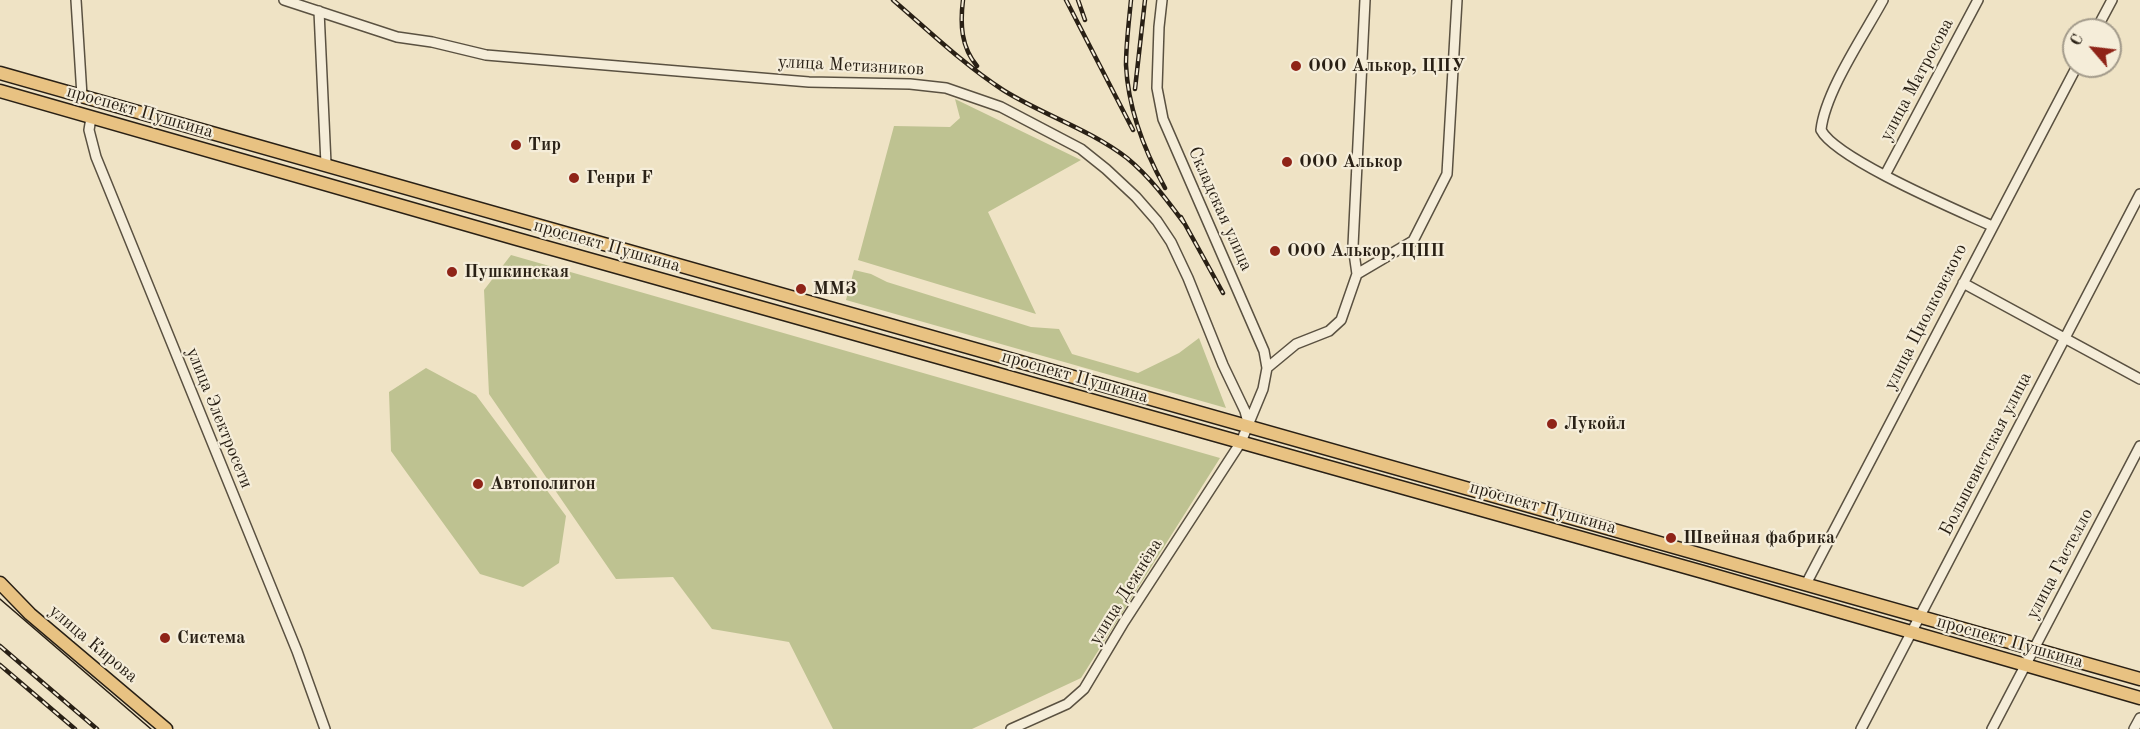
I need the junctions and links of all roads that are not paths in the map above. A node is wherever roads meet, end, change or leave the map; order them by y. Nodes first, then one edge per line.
1 (76, 0) edge
2 (285, 0) edge
3 (1162, 0) edge
4 (1365, 0) edge
5 (1457, 0) edge
6 (1883, 0) edge
7 (1978, 0) edge
8 (2112, 0) edge
9 (319, 11) junction
10 (2102, 18) edge
11 (0, 73) edge
12 (2071, 78) edge
13 (0, 92) edge
14 (82, 96) junction
15 (91, 118) junction
16 (326, 164) junction
17 (1885, 175) junction
18 (2140, 194) edge
19 (522, 220) junction
20 (1992, 226) junction
21 (517, 239) junction
22 (1357, 274) junction
23 (1963, 283) junction
24 (2064, 338) junction
25 (1267, 368) junction
26 (2140, 379) edge
27 (1249, 426) junction
28 (1241, 442) junction
29 (2140, 446) edge
30 (0, 583) edge
31 (1806, 584) junction
32 (1921, 616) junction
33 (1912, 633) junction
34 (2034, 649) junction
35 (2025, 666) junction
36 (2140, 679) edge
37 (2140, 698) edge
38 (2140, 718) edge
39 (166, 729) edge
40 (325, 729) edge
41 (1011, 729) edge
42 (1861, 729) edge
43 (1992, 729) edge
44 (2134, 729) edge

1 - 14 street
2 - 9 street, улица Метизников
3 - 25 street, Складская улица
4 - 22 street
5 - 22 street
6 - 17 street
7 - 17 street, улица Матросова
8 - 10 street
9 - 16 street
9 - 27 street, улица Метизников
11 - 14 main road, проспект Пушкина
12 - 20 street, улица Циолковского
13 - 15 main road, проспект Пушкина
14 - 16 main road, проспект Пушкина
15 - 21 main road, проспект Пушкина
15 - 40 street, улица Электросети
16 - 19 main road, проспект Пушкина
17 - 20 street
18 - 24 street, Большевистская улица
19 - 21 main road
19 - 27 main road, проспект Пушкина
20 - 23 street, улица Циолковского
21 - 28 main road, проспект Пушкина
22 - 25 street
23 - 24 street
23 - 31 street, улица Циолковского
24 - 26 street
24 - 32 street, Большевистская улица
25 - 27 street, Складская улица
27 - 28 street, улица Дежнёва
27 - 31 main road, проспект Пушкина
28 - 33 main road, проспект Пушкина
28 - 41 street, улица Дежнёва
29 - 34 street, улица Гастелло
30 - 39 main road, улица Кирова
31 - 32 main road, проспект Пушкина
32 - 33 street, Большевистская улица
32 - 34 main road, проспект Пушкина
33 - 35 main road, проспект Пушкина
33 - 42 street, Большевистская улица
34 - 35 street, улица Гастелло
34 - 36 main road, проспект Пушкина
35 - 37 main road, проспект Пушкина
35 - 43 street, улица Гастелло
38 - 44 street

